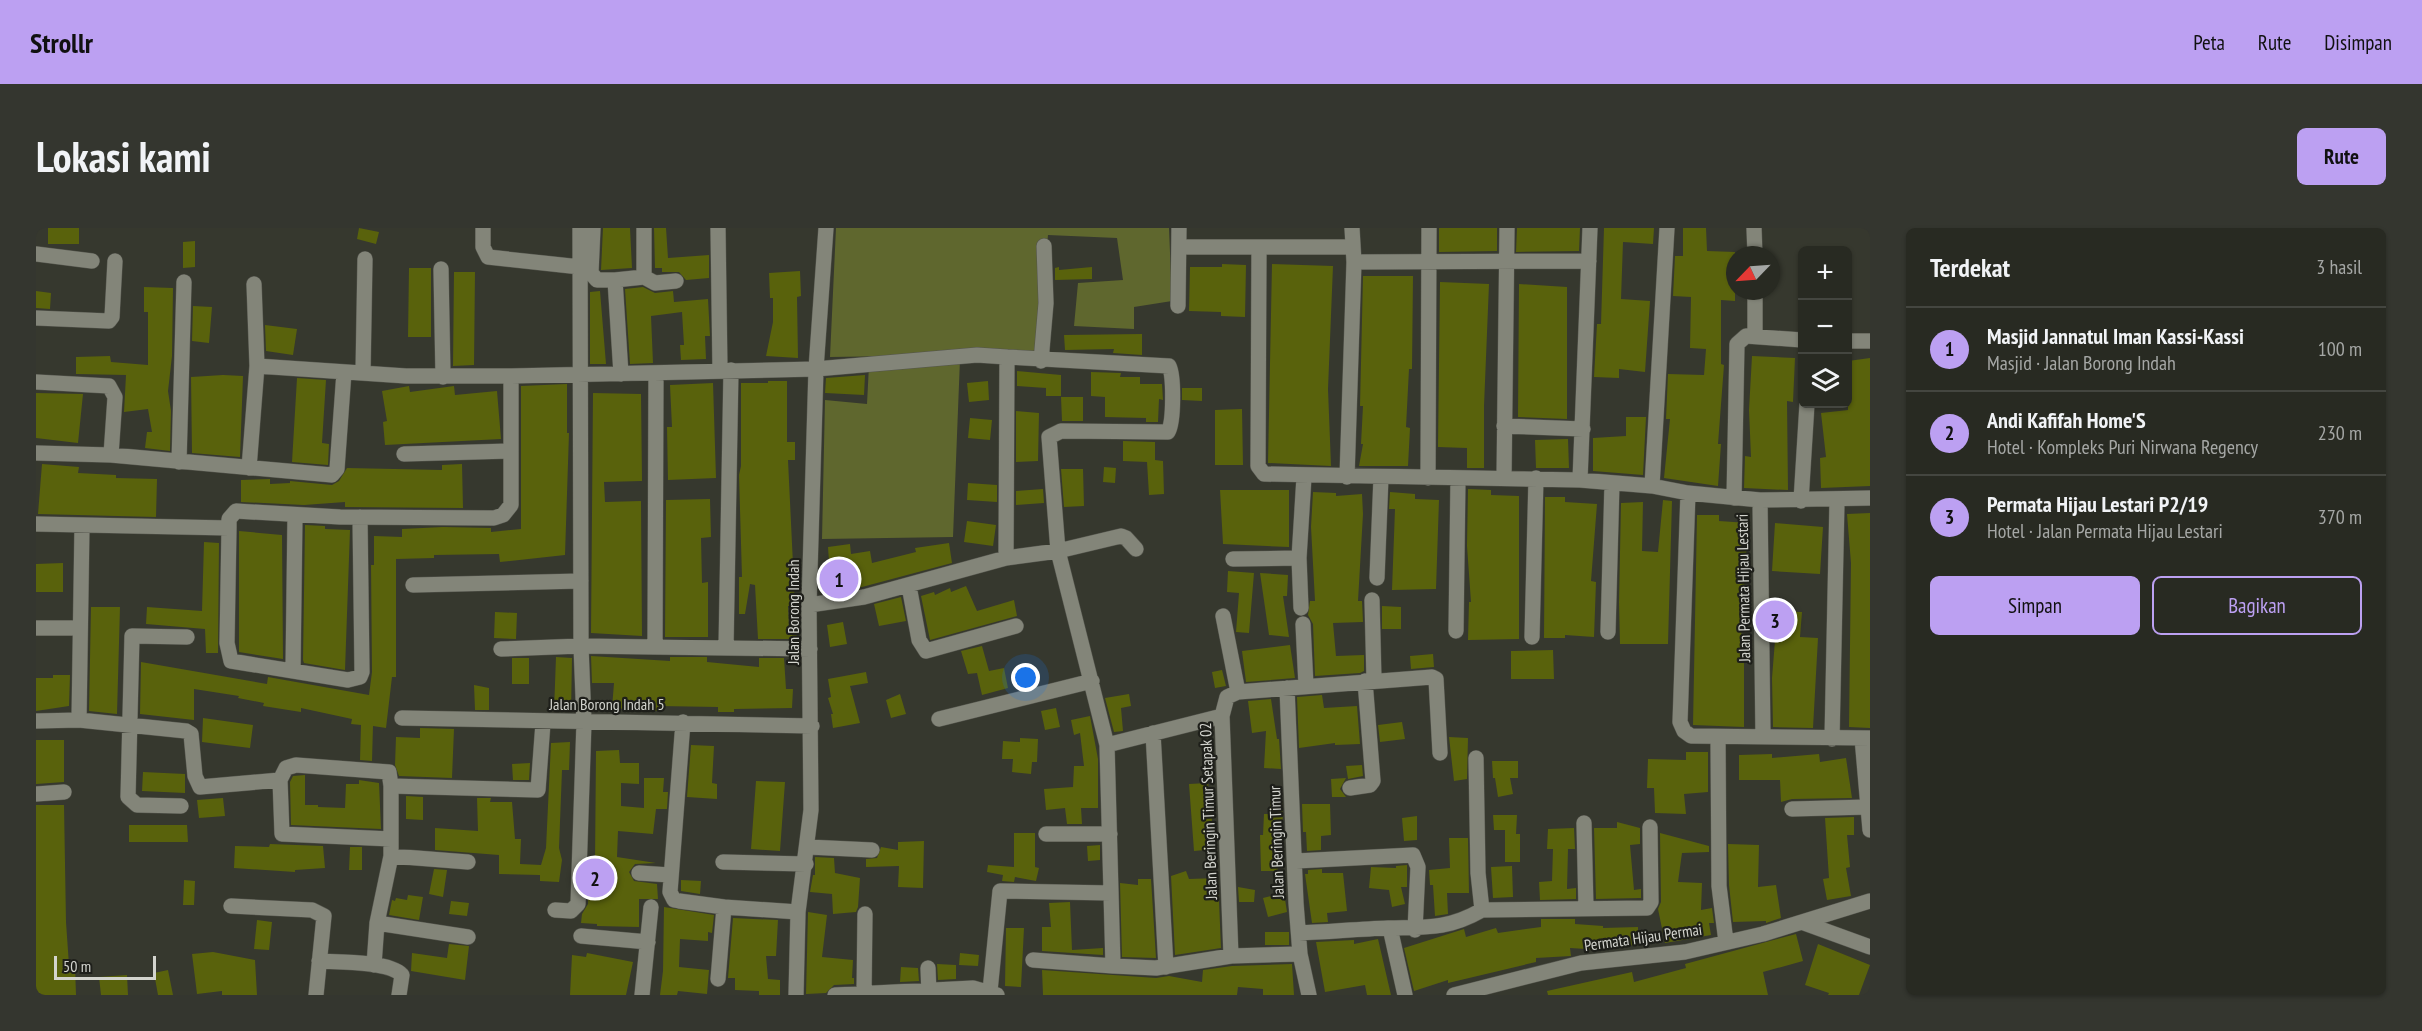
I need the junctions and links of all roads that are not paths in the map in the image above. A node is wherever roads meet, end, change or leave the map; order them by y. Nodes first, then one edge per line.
1 (483, 228) edge
2 (580, 228) edge
3 (593, 228) edge
4 (644, 228) edge
5 (718, 228) edge
6 (826, 228) edge
7 (1179, 228) edge
8 (1352, 228) edge
9 (1429, 228) edge
10 (1507, 228) edge
11 (1590, 228) edge
12 (1667, 228) edge
13 (1754, 228) edge
14 (1044, 246) dead end
15 (1755, 246) edge
16 (1180, 247) junction
17 (1259, 248) junction
18 (36, 254) edge
19 (1353, 254) junction
20 (365, 259) dead end
21 (92, 261) dead end
22 (115, 261) dead end
23 (1589, 261) junction
24 (1429, 263) junction
25 (1506, 263) junction
26 (579, 267) junction
27 (441, 270) dead end
28 (645, 277) junction
29 (615, 280) junction
30 (676, 281) dead end
31 (184, 282) dead end
32 (254, 285) dead end
33 (1755, 300) edge
34 (1178, 306) dead end
35 (36, 318) edge
36 (1755, 336) junction
37 (1798, 340) edge
38 (1852, 341) edge
39 (1870, 341) edge
40 (1006, 357) junction
41 (1041, 361) junction
42 (257, 366) junction
43 (816, 369) junction
44 (726, 370) junction
45 (344, 372) junction
46 (363, 373) junction
47 (656, 373) junction
48 (621, 374) junction
49 (583, 375) junction
50 (511, 376) junction
51 (443, 377) junction
52 (36, 382) edge
53 (1807, 408) edge
54 (1504, 426) junction
55 (1582, 429) junction
56 (511, 451) junction
57 (36, 453) edge
58 (404, 454) dead end
59 (111, 455) junction
60 (179, 462) junction
61 (249, 468) junction
62 (1304, 477) junction
63 (1347, 477) junction
64 (1380, 477) junction
65 (1428, 478) junction
66 (1458, 478) junction
67 (1536, 478) junction
68 (1503, 479) junction
69 (1580, 480) junction
70 (1612, 483) junction
71 (1652, 486) junction
72 (1688, 493) junction
73 (1734, 498) junction
74 (1870, 498) edge
75 (1760, 500) junction
76 (1801, 501) junction
77 (1837, 501) junction
78 (295, 514) junction
79 (360, 517) junction
80 (36, 524) edge
81 (82, 526) junction
82 (229, 528) junction
83 (1136, 549) dead end
84 (1058, 551) junction
85 (1006, 558) junction
86 (1299, 558) junction
87 (1233, 560) dead end
88 (1377, 578) dead end
89 (581, 581) junction
90 (413, 585) dead end
91 (909, 586) junction
92 (1372, 600) dead end
93 (809, 605) junction
94 (1223, 616) dead end
95 (1016, 626) dead end
96 (36, 628) edge
97 (78, 628) junction
98 (1455, 631) dead end
99 (1608, 632) dead end
100 (187, 637) dead end
101 (1532, 637) dead end
102 (581, 646) junction
103 (655, 646) junction
104 (726, 648) junction
105 (501, 649) dead end
106 (810, 649) junction
107 (293, 670) junction
108 (1092, 681) junction
109 (1370, 681) junction
110 (1306, 686) junction
111 (1287, 688) junction
112 (1238, 692) junction
113 (1222, 716) junction
114 (402, 718) dead end
115 (939, 719) dead end
116 (79, 720) junction
117 (36, 721) edge
118 (584, 722) junction
119 (683, 722) junction
120 (543, 723) junction
121 (132, 726) junction
122 (812, 726) junction
123 (1153, 733) junction
124 (1718, 737) junction
125 (1763, 737) junction
126 (1866, 738) edge
127 (1832, 739) junction
128 (1107, 745) junction
129 (1440, 753) dead end
130 (1476, 758) dead end
131 (280, 780) junction
132 (391, 786) junction
133 (1350, 788) dead end
134 (64, 792) dead end
135 (36, 794) edge
136 (181, 806) dead end
137 (1868, 807) junction
138 (1792, 809) dead end
139 (1584, 824) dead end
140 (1650, 827) dead end
141 (1870, 830) edge
142 (1046, 834) dead end
143 (1110, 834) junction
144 (391, 839) junction
145 (808, 847) junction
146 (872, 850) dead end
147 (391, 856) junction
148 (1296, 861) junction
149 (468, 862) dead end
150 (723, 862) dead end
151 (806, 864) junction
152 (639, 873) dead end
153 (670, 874) junction
154 (1111, 893) junction
155 (1870, 901) edge
156 (231, 906) dead end
157 (651, 907) dead end
158 (724, 907) junction
159 (1586, 909) junction
160 (555, 910) dead end
161 (1482, 910) junction
162 (798, 912) junction
163 (865, 914) dead end
164 (377, 922) junction
165 (1804, 923) junction
166 (1390, 928) junction
167 (1415, 930) junction
168 (1299, 933) junction
169 (581, 936) dead end
170 (468, 937) dead end
171 (648, 942) junction
172 (1726, 942) junction
173 (1870, 947) edge
174 (1300, 954) junction
175 (1231, 956) junction
176 (1033, 960) dead end
177 (319, 961) junction
178 (374, 965) junction
179 (1113, 966) junction
180 (1166, 967) junction
181 (928, 968) dead end
182 (718, 979) dead end
183 (929, 993) edge
184 (994, 993) edge
185 (864, 994) edge
186 (316, 995) edge
187 (399, 995) edge
188 (642, 995) edge
189 (796, 995) edge
190 (835, 995) edge
191 (1309, 995) edge
192 (1405, 995) edge
193 (1454, 995) edge

1 - 26 street
2 - 26 street
3 - 29 street
4 - 28 street
5 - 44 street
6 - 43 street, Jalan Borong Indah
7 - 16 street
8 - 19 street
9 - 24 street
10 - 25 street
11 - 23 street
12 - 71 street
13 - 15 street
14 - 41 street
16 - 17 street
16 - 34 street
17 - 19 street
17 - 62 street
18 - 21 street
19 - 24 street
19 - 63 street
20 - 46 street
22 - 35 street
23 - 25 street
23 - 55 street
24 - 25 street
24 - 65 street
25 - 54 street
26 - 49 street
27 - 51 street
28 - 29 street
28 - 30 street
29 - 48 street
31 - 60 street
32 - 42 street
33 - 36 street
36 - 37 street
36 - 73 street
38 - 39 street
40 - 41 street
40 - 43 street
40 - 85 street
41 - 84 street
42 - 45 street
42 - 61 street
43 - 44 street
43 - 93 street, Jalan Borong Indah
44 - 47 street
44 - 104 street
45 - 46 street
45 - 61 street
46 - 51 street
47 - 48 street
47 - 103 street
48 - 49 street
49 - 50 street
49 - 89 street
50 - 51 street
50 - 56 street
52 - 59 street
53 - 76 street
54 - 55 street
54 - 68 street
55 - 69 street
56 - 58 street
56 - 79 street
57 - 59 street
59 - 60 street
60 - 61 street
62 - 63 street
62 - 86 street
63 - 64 street
64 - 65 street
64 - 88 street
65 - 66 street
66 - 68 street
66 - 98 street
67 - 68 street
67 - 69 street
67 - 101 street
69 - 70 street
70 - 71 street
70 - 99 street
71 - 72 street
72 - 73 street
72 - 124 street
73 - 75 street
74 - 77 street, Jalan Permata Hijau Lestari
75 - 76 street, Jalan Permata Hijau Lestari
75 - 125 street, Jalan Permata Hijau Lestari
76 - 77 street, Jalan Permata Hijau Lestari
77 - 127 street
78 - 79 street
78 - 82 street
78 - 107 street
79 - 107 street
80 - 81 street
81 - 82 street
81 - 97 street
82 - 107 street
83 - 84 street
84 - 85 street
84 - 108 street
85 - 91 street
86 - 87 street
86 - 110 street
89 - 90 street
89 - 102 street
91 - 93 street
91 - 95 street
92 - 109 street
93 - 106 street, Jalan Borong Indah
94 - 112 street
96 - 97 street
97 - 116 street
100 - 121 street
102 - 103 street
102 - 105 street
102 - 118 street
103 - 104 street
104 - 106 street
106 - 122 street, Jalan Borong Indah
108 - 115 street
108 - 128 street
109 - 110 street
109 - 129 street
109 - 133 street
110 - 111 street
111 - 112 street
111 - 148 street, Jalan Beringin Timur
112 - 113 street, Jalan Beringin Timur Setapak 02
113 - 123 street
113 - 175 street, Jalan Beringin Timur Setapak 02
114 - 120 street, Jalan Borong Indah 5
116 - 117 street
116 - 121 street
118 - 119 street, Jalan Borong Indah 5
118 - 120 street, Jalan Borong Indah 5
118 - 160 street
119 - 122 street, Jalan Borong Indah 5
119 - 153 street
120 - 132 street
121 - 131 street
121 - 136 street
122 - 145 street, Jalan Borong Indah
123 - 128 street
123 - 180 street
124 - 125 street
124 - 172 street
125 - 127 street
126 - 127 street
126 - 137 street
128 - 143 street
130 - 161 street
131 - 132 street
131 - 144 street
132 - 144 street
134 - 135 street
137 - 138 street
137 - 141 street
139 - 159 street
140 - 159 street
142 - 143 street
143 - 154 street
144 - 147 street
145 - 146 street
145 - 151 street, Jalan Borong Indah
147 - 149 street
147 - 164 street
148 - 167 street
148 - 168 street, Jalan Beringin Timur
150 - 151 street
151 - 162 street, Jalan Borong Indah
152 - 153 street
153 - 158 street
154 - 179 street
154 - 184 street
155 - 165 street, Permata Hijau Permai
156 - 177 street
157 - 171 street
158 - 162 street
158 - 182 street
159 - 161 street
161 - 167 street
162 - 189 street, Jalan Borong Indah
163 - 185 street
164 - 170 street
164 - 178 street
165 - 172 street, Permata Hijau Permai
165 - 173 street
166 - 167 street
166 - 168 street
166 - 192 street
168 - 174 street, Jalan Beringin Timur
169 - 171 street
171 - 188 street
172 - 193 street, Permata Hijau Permai
174 - 175 street
174 - 191 street, Jalan Beringin Timur
175 - 180 street
176 - 179 street
177 - 178 street
177 - 186 street
178 - 187 street
179 - 180 street
181 - 183 street
183 - 184 street
183 - 185 street
185 - 190 street

